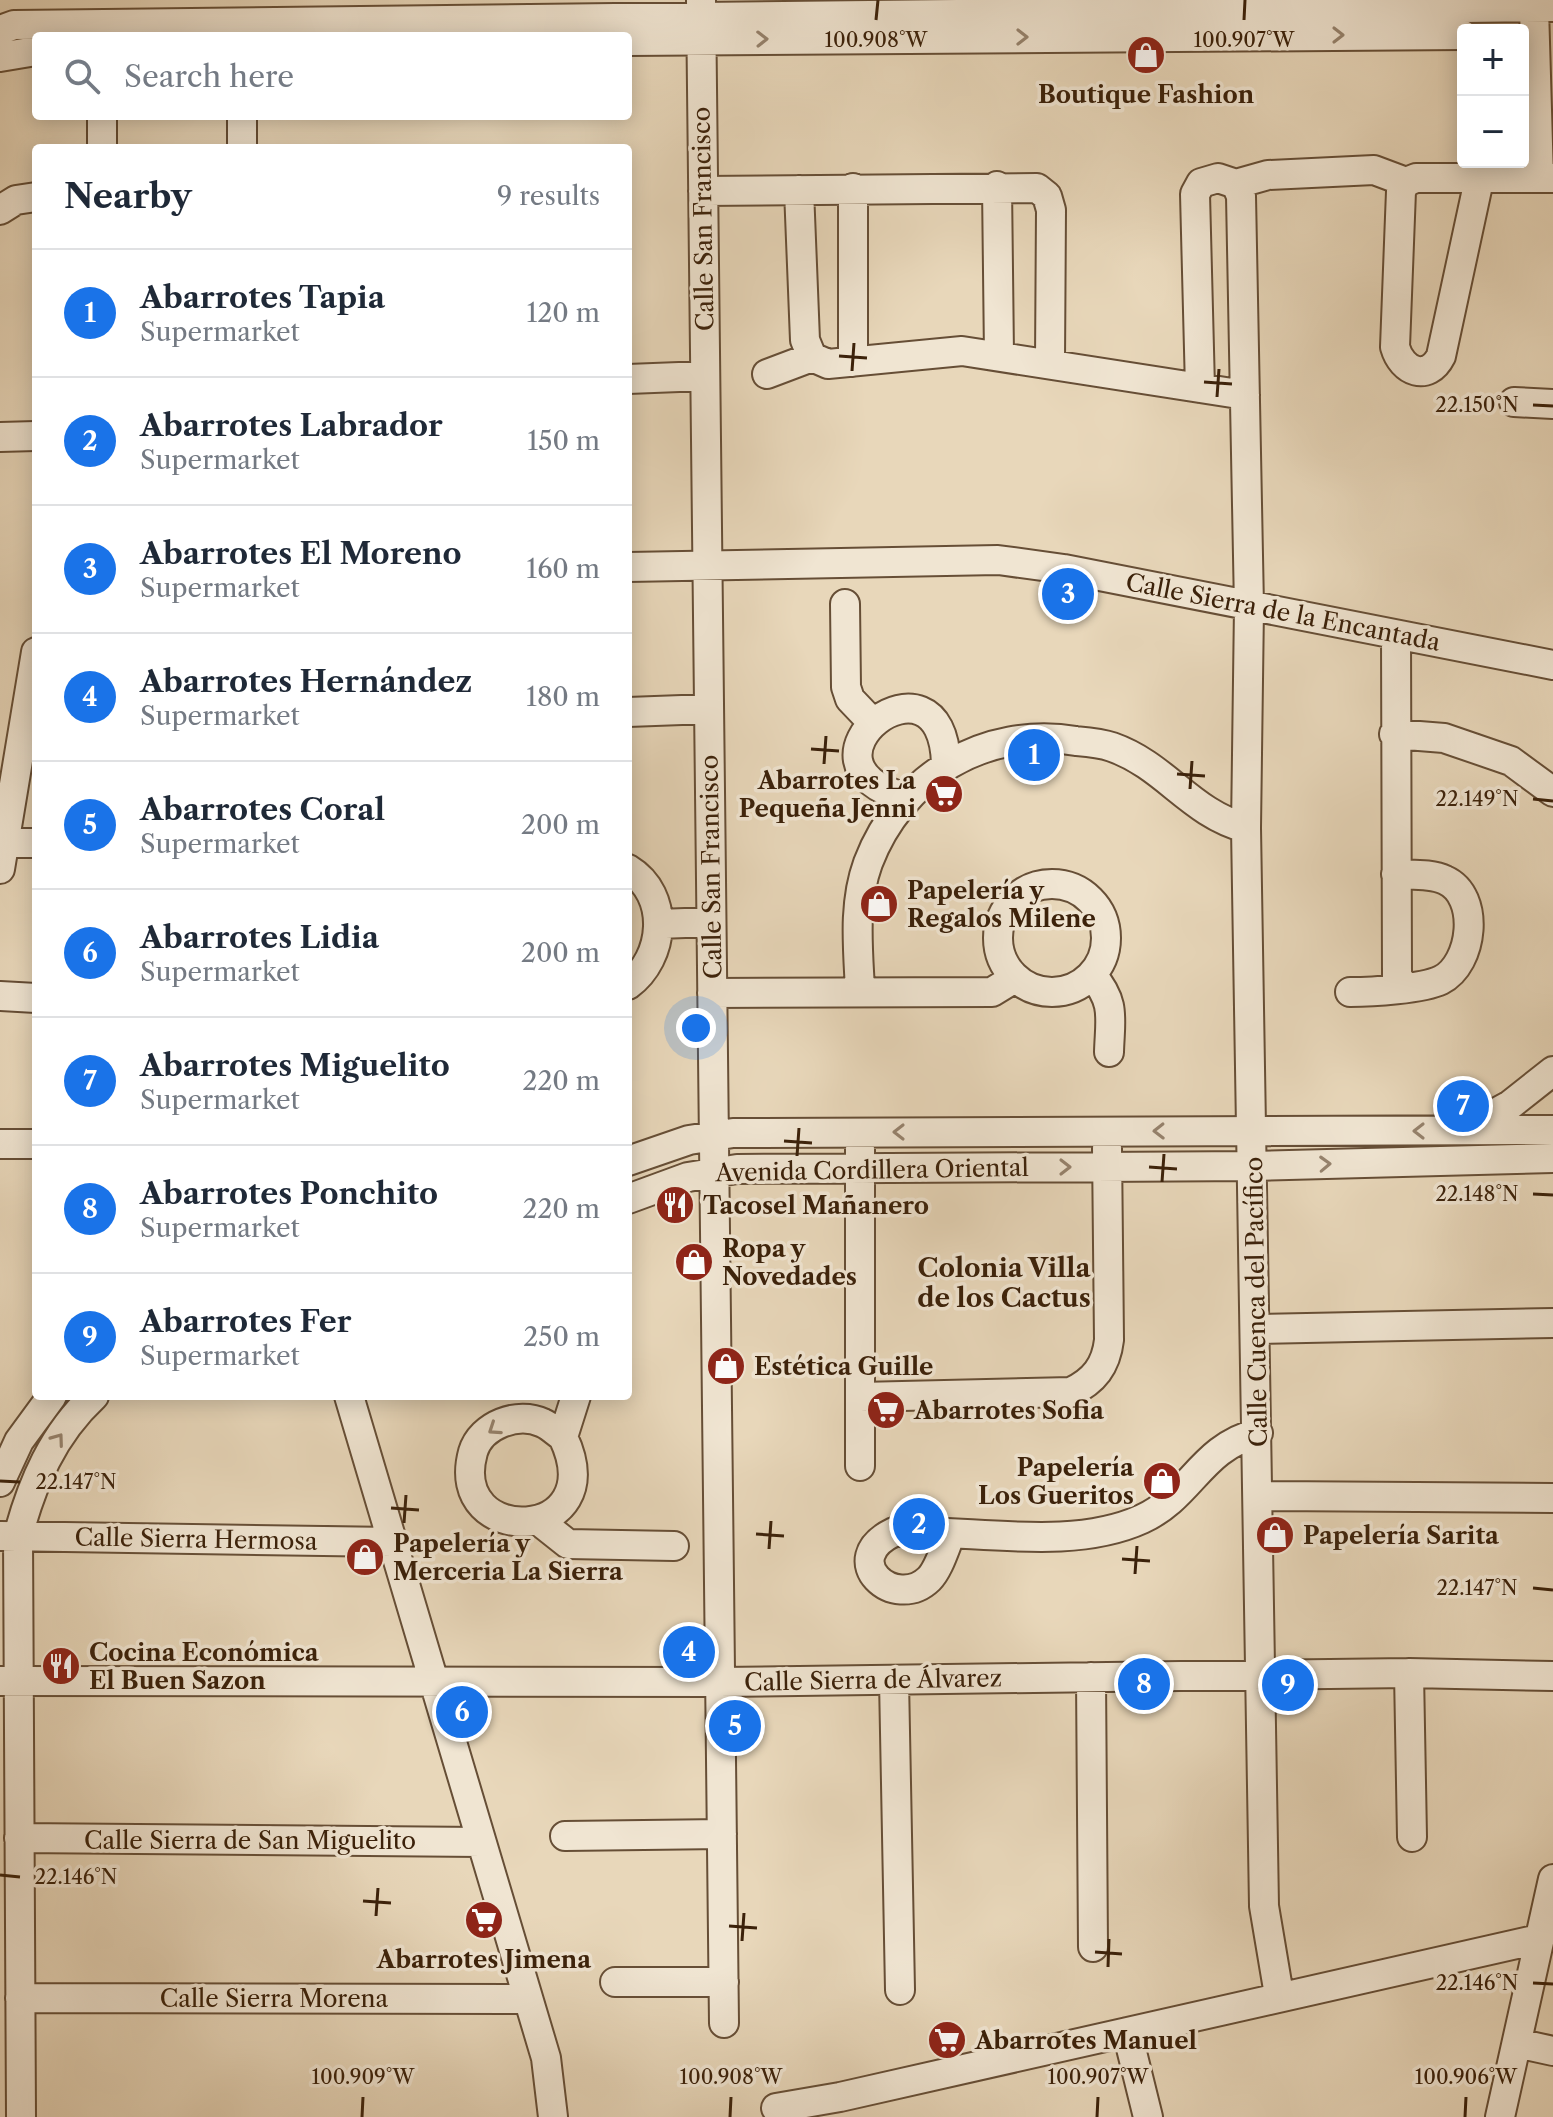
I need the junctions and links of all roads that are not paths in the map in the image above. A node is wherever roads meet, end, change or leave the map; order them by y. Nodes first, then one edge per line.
1 (1429, 5) edge
2 (1055, 6) edge
3 (1236, 15) edge
4 (859, 17) edge
5 (9, 18) edge
6 (240, 19) edge
7 (701, 19) edge
8 (1540, 24) edge
9 (1457, 34) edge
10 (632, 40) edge
11 (32, 52) edge
12 (0, 57) edge
13 (102, 120) edge
14 (242, 120) edge
15 (102, 144) edge
16 (242, 144) edge
17 (1546, 178) edge
18 (1479, 180) junction
19 (1406, 182) junction
20 (1236, 184) junction
21 (997, 186) junction
22 (853, 188) junction
23 (799, 190) junction
24 (703, 191) junction
25 (32, 198) edge
26 (0, 210) edge
27 (999, 355) junction
28 (812, 357) junction
29 (853, 362) junction
30 (1050, 362) junction
31 (767, 374) dead end
32 (705, 376) junction
33 (632, 379) edge
34 (1200, 388) junction
35 (1245, 395) junction
36 (1514, 402) dead end
37 (1553, 404) edge
38 (32, 436) edge
39 (0, 437) edge
40 (707, 566) junction
41 (632, 567) edge
42 (845, 604) dead end
43 (1249, 607) junction
44 (1396, 635) junction
45 (1553, 665) edge
46 (32, 676) edge
47 (709, 709) junction
48 (632, 712) edge
49 (871, 721) junction
50 (1394, 734) junction
51 (946, 765) junction
52 (1553, 792) edge
53 (907, 798) junction
54 (1246, 828) junction
55 (32, 845) edge
56 (2, 856) edge
57 (632, 874) edge
58 (1396, 874) junction
59 (711, 922) junction
60 (659, 924) junction
61 (1092, 975) junction
62 (1015, 978) junction
63 (632, 982) edge
64 (1404, 985) junction
65 (860, 990) junction
66 (1350, 992) dead end
67 (712, 993) junction
68 (0, 996) edge
69 (32, 998) edge
70 (1109, 1052) dead end
71 (1553, 1071) edge
72 (1253, 1130) junction
73 (1553, 1130) edge
74 (1461, 1131) junction
75 (860, 1132) junction
76 (1107, 1132) junction
77 (714, 1134) junction
78 (0, 1144) edge
79 (32, 1144) edge
80 (632, 1146) edge
81 (665, 1148) junction
82 (1553, 1158) edge
83 (632, 1160) edge
84 (1254, 1166) junction
85 (1107, 1167) junction
86 (860, 1168) junction
87 (715, 1171) junction
88 (632, 1198) edge
89 (1553, 1323) edge
90 (1256, 1329) junction
91 (860, 1397) junction
92 (49, 1400) edge
93 (90, 1400) edge
94 (350, 1400) edge
95 (575, 1400) edge
96 (1258, 1433) junction
97 (563, 1437) junction
98 (860, 1466) dead end
99 (0, 1481) edge
100 (1259, 1496) junction
101 (1553, 1498) edge
102 (539, 1521) junction
103 (14, 1528) edge
104 (951, 1534) dead end
105 (392, 1542) junction
106 (674, 1546) dead end
107 (1409, 1673) junction
108 (1262, 1675) junction
109 (1553, 1676) edge
110 (1091, 1677) junction
111 (894, 1680) junction
112 (9, 1681) edge
113 (433, 1682) junction
114 (720, 1682) junction
115 (722, 1834) junction
116 (565, 1836) dead end
117 (1412, 1837) dead end
118 (19, 1838) junction
119 (481, 1842) junction
120 (1552, 1890) edge
121 (1539, 1939) junction
122 (1093, 1947) dead end
123 (615, 1982) dead end
124 (724, 1982) junction
125 (900, 1990) dead end
126 (1279, 1995) junction
127 (20, 1998) junction
128 (528, 1999) junction
129 (724, 2023) dead end
130 (1127, 2032) junction
131 (1517, 2043) junction
132 (1553, 2051) edge
133 (841, 2107) edge
134 (776, 2108) dead end
135 (21, 2117) edge
136 (553, 2117) edge
137 (1148, 2117) edge
138 (1500, 2117) edge

1 - 3 street
1 - 8 street
2 - 3 street
2 - 4 street
4 -> 3 street
3 -> 9 street
4 - 7 street
5 - 6 street
6 - 7 street
7 - 10 street
7 - 24 street, Calle San Francisco
8 - 17 street
11 - 12 street
13 - 15 street
14 - 16 street
17 - 18 street
18 - 19 street
18 - 19 street
19 - 20 street
20 - 34 street
20 - 35 street, Calle Cuenca del Pacífico
21 - 22 street
21 - 27 street
21 - 30 street
22 - 23 street
22 - 29 street
23 - 24 street
23 - 28 street
24 - 32 street, Calle San Francisco
25 - 26 street
27 - 29 street
27 - 30 street
28 - 29 street
28 - 31 street
30 - 34 street
32 - 33 street
32 - 40 street, Calle San Francisco
34 - 35 street
35 - 43 street, Calle Cuenca del Pacífico
36 - 37 street
38 - 39 street
40 - 41 street, Calle Sierra de la Encantada
40 - 43 street, Calle Sierra de la Encantada
40 - 47 street, Calle San Francisco
42 - 49 street
43 - 44 street, Calle Sierra de la Encantada
43 - 54 street, Calle Cuenca del Pacífico
44 - 45 street, Calle Sierra de la Encantada
44 - 50 street
46 - 56 street
47 - 48 street
47 - 59 street, Calle San Francisco
49 - 51 street
49 - 53 street
50 - 52 street
50 - 58 street
51 - 53 street
51 - 54 street
53 - 65 street
54 - 72 street, Calle Cuenca del Pacífico
55 - 56 street
57 - 60 street
58 - 64 street
58 - 64 street
59 - 60 street
59 - 67 street, Calle San Francisco
60 - 63 street
61 - 62 street
61 - 62 street
61 - 70 street
62 - 65 street
64 - 66 street
65 - 67 street
67 - 77 street, Calle San Francisco
68 - 69 street
71 - 74 street
74 -> 72 street, Avenida Cordillera Oriental
72 -> 76 street, Avenida Cordillera Oriental
72 - 84 street, Calle Cuenca del Pacífico
73 - 74 street, Avenida Cordillera Oriental
76 -> 75 street, Avenida Cordillera Oriental
75 - 77 street, Avenida Cordillera Oriental
75 - 86 street
76 - 85 street
77 - 81 street, Avenida Cordillera Oriental
77 - 87 street, Calle San Francisco
78 - 79 street
80 - 81 street
81 - 83 street, Avenida Cordillera Oriental
84 -> 82 street, Avenida Cordillera Oriental
84 - 85 street, Avenida Cordillera Oriental
84 - 90 street, Calle Cuenca del Pacífico
86 -> 85 street, Avenida Cordillera Oriental
85 - 91 street
86 - 87 street, Avenida Cordillera Oriental
86 - 91 street
87 - 88 street, Avenida Cordillera Oriental
87 - 114 street, Calle San Francisco
89 - 90 street
90 - 96 street, Calle Cuenca del Pacífico
91 - 98 street
92 - 99 street
103 -> 93 street
94 - 105 street
95 - 97 street
96 - 100 street, Calle Cuenca del Pacífico
96 - 104 street
97 - 102 street
97 -> 102 street
99 - 103 street
100 - 101 street
100 - 108 street, Calle Cuenca del Pacífico
102 - 106 street
103 - 105 street, Calle Sierra Hermosa
103 - 112 street
105 - 113 street
107 - 108 street, Calle Sierra de Álvarez
107 - 109 street, Calle Sierra de Álvarez
107 - 117 street
108 - 110 street, Calle Sierra de Álvarez
108 - 126 street, Calle Cuenca del Pacífico
110 - 111 street, Calle Sierra de Álvarez
110 - 122 street
111 - 114 street, Calle Sierra de Álvarez
111 - 125 street
112 - 113 street, Calle Sierra de Álvarez
112 - 118 street
113 - 114 street, Calle Sierra de Álvarez
113 - 119 street
114 - 115 street, Calle San Francisco
115 - 116 street
115 - 124 street, Calle San Francisco
118 - 119 street, Calle Sierra de San Miguelito
118 - 127 street
119 - 128 street
120 - 121 street
121 - 126 street
121 - 131 street
123 - 124 street
124 - 129 street, Calle San Francisco
126 - 130 street
127 - 128 street, Calle Sierra Morena
127 - 135 street
128 - 136 street
130 - 133 street
130 - 137 street
131 - 132 street
131 - 138 street
133 - 134 street

